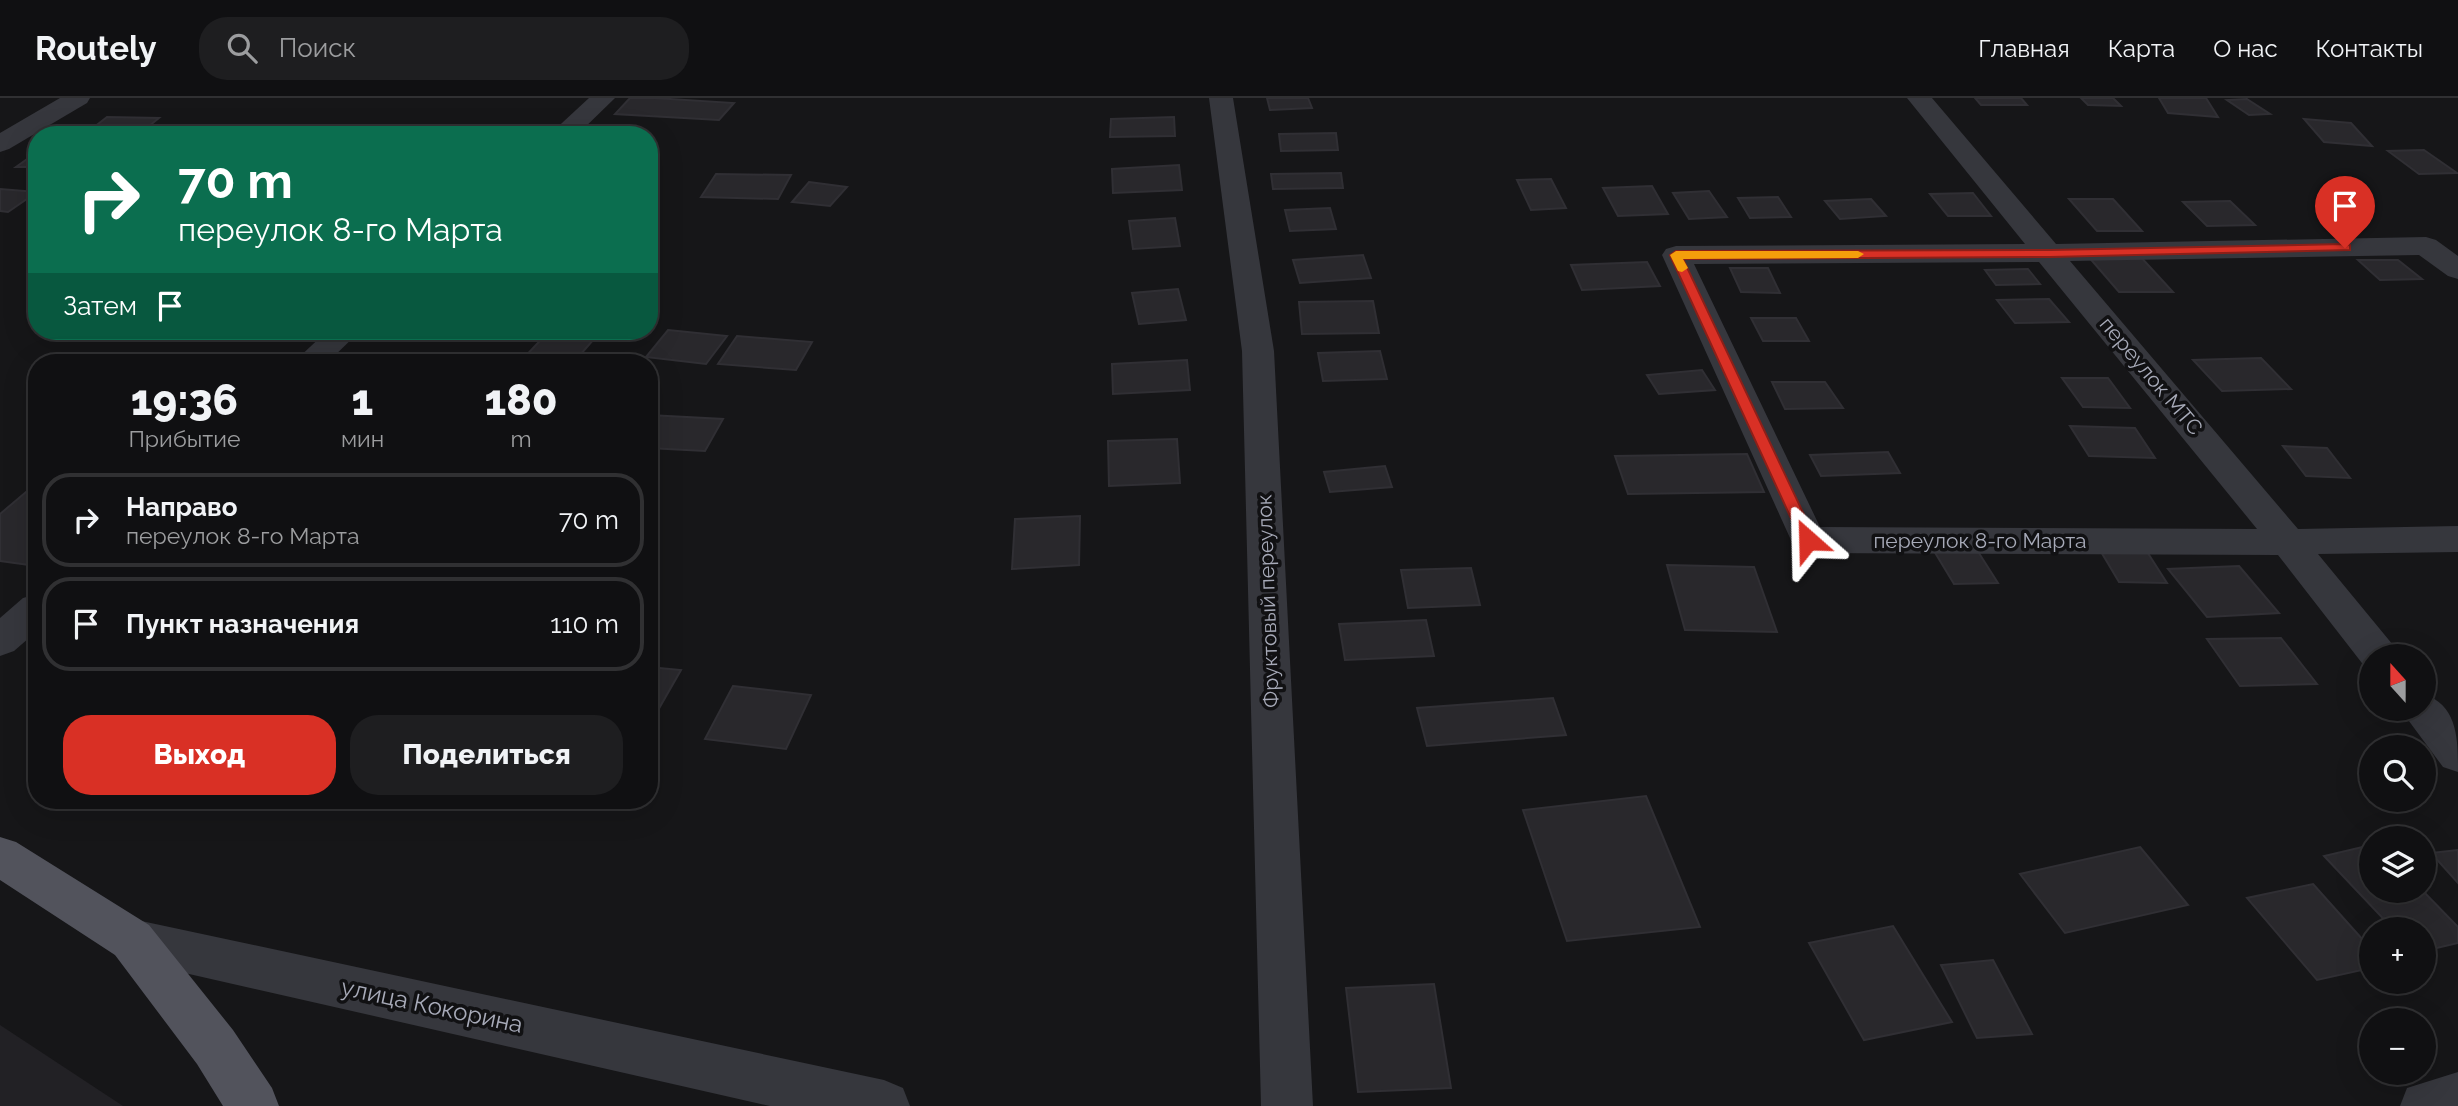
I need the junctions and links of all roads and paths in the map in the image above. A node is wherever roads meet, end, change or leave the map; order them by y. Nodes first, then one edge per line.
1 (78, 98) edge
2 (603, 98) edge
3 (1221, 98) edge
4 (1919, 98) edge
5 (31, 126) edge
6 (572, 126) edge
7 (28, 127) edge
8 (0, 144) edge
9 (2050, 253) junction
10 (2458, 270) edge
11 (335, 340) edge
12 (319, 354) edge
13 (2458, 539) edge
14 (2288, 542) junction
15 (28, 616) edge
16 (0, 641) edge
17 (2369, 644) edge
18 (2431, 721) edge
19 (2458, 755) edge
20 (0, 856) edge
21 (132, 940) junction
22 (2458, 1098) edge
23 (253, 1106) edge
24 (884, 1106) edge
25 (1287, 1106) edge
26 (2426, 1106) edge

1 - 5 street
2 - 6 street
3 - 25 street, Фруктовый переулок
4 - 9 street, переулок МТС
7 - 8 street
9 - 10 street, переулок 8-го Марта
9 - 14 street, переулок МТС
9 - 14 street, переулок 8-го Марта
11 - 12 street
13 - 14 street, переулок 8-го Марта
14 - 17 street, переулок МТС
15 - 16 street
18 - 19 street
20 - 21 main road, улица Кокорина
21 - 23 main road
21 - 24 street, улица Кокорина
22 - 26 street

